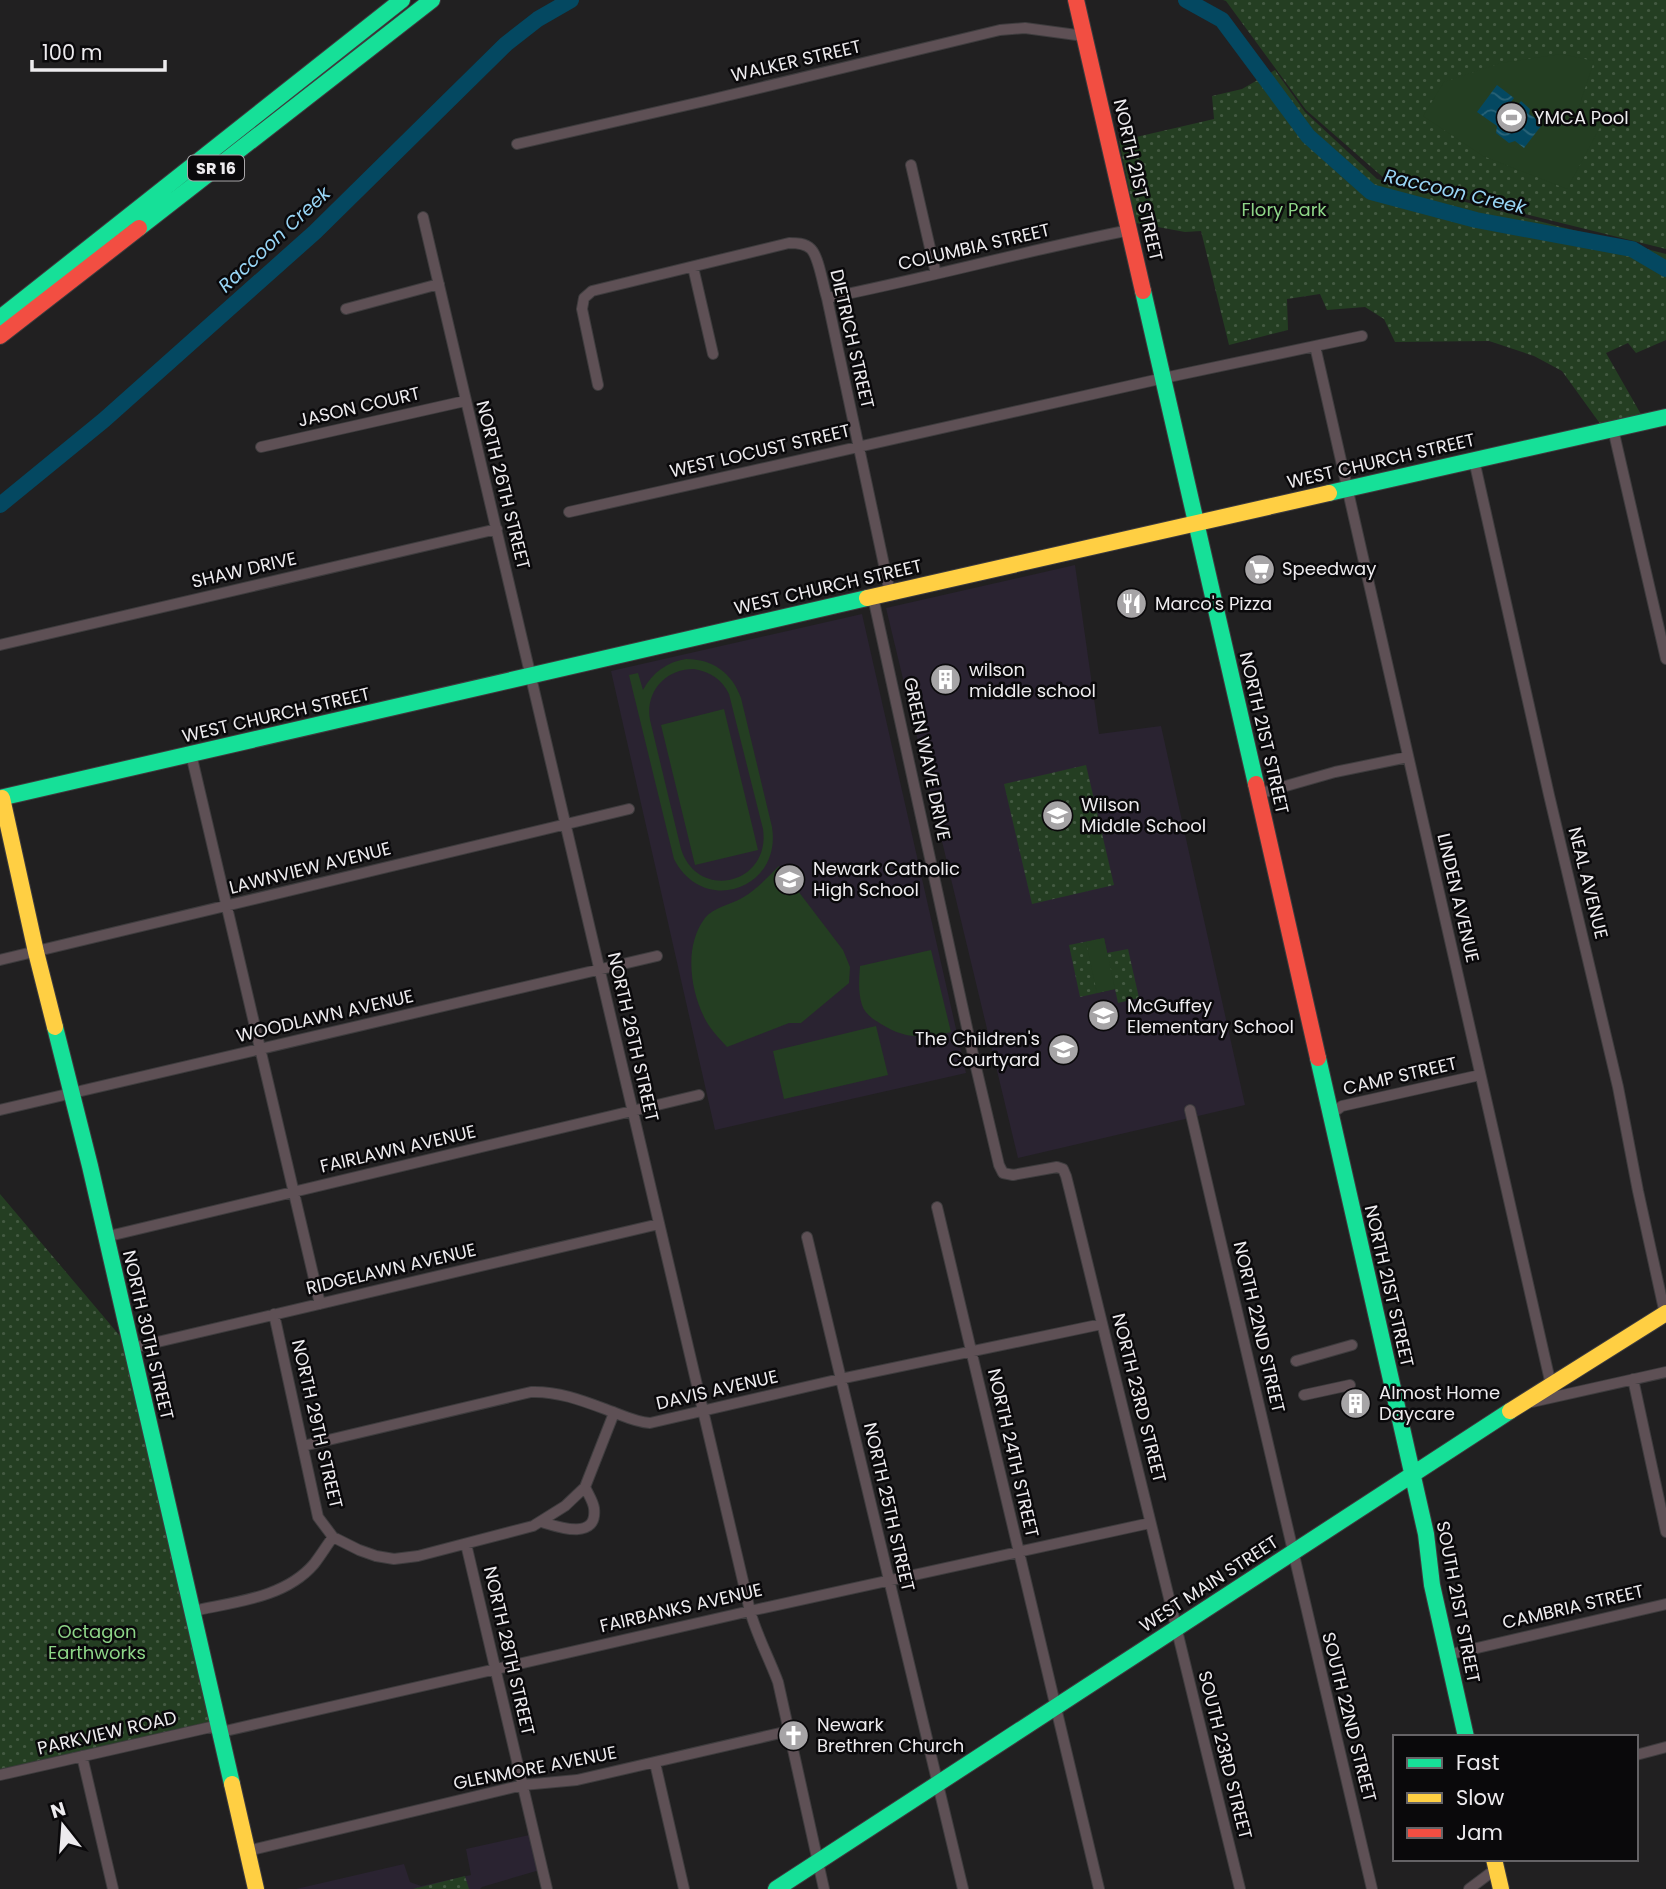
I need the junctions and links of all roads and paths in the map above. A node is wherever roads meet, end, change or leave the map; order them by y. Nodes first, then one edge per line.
1 (402, 0) edge
2 (432, 0) edge
3 (1076, 1) edge
4 (1084, 36) junction
5 (517, 144) dead end
6 (911, 165) dead end
7 (423, 217) dead end
8 (1129, 230) junction
9 (693, 267) junction
10 (936, 274) junction
11 (439, 284) junction
12 (827, 298) junction
13 (346, 309) dead end
14 (0, 318) edge
15 (0, 336) edge
16 (1363, 337) dead end
17 (1315, 346) junction
18 (713, 354) dead end
19 (1164, 377) junction
20 (598, 385) dead end
21 (465, 401) junction
22 (1666, 417) edge
23 (1613, 429) junction
24 (261, 447) dead end
25 (858, 447) junction
26 (1474, 460) junction
27 (1347, 489) junction
28 (569, 512) dead end
29 (1198, 522) junction
30 (497, 528) junction
31 (890, 593) junction
32 (873, 597) junction
33 (0, 645) edge
34 (1666, 659) edge
35 (531, 676) junction
36 (191, 754) junction
37 (1408, 757) junction
38 (1258, 794) junction
39 (1, 795) edge
40 (629, 809) dead end
41 (565, 824) junction
42 (226, 906) junction
43 (36, 952) junction
44 (657, 956) dead end
45 (0, 960) edge
46 (599, 970) junction
47 (260, 1049) junction
48 (1480, 1075) junction
49 (71, 1093) junction
50 (699, 1095) dead end
51 (0, 1110) edge
52 (1190, 1110) dead end
53 (632, 1111) junction
54 (1330, 1115) junction
55 (1066, 1176) joint
56 (294, 1192) junction
57 (937, 1207) dead end
58 (659, 1224) junction
59 (105, 1237) junction
60 (807, 1237) dead end
61 (320, 1304) junction
62 (274, 1314) junction
63 (1666, 1314) edge
64 (1102, 1324) junction
65 (1352, 1345) dead end
66 (132, 1348) junction
67 (971, 1352) junction
68 (1296, 1361) dead end
69 (1666, 1372) edge
70 (840, 1379) junction
71 (1633, 1379) junction
72 (1350, 1385) dead end
73 (1550, 1385) junction
74 (1304, 1395) dead end
75 (1518, 1405) junction
76 (703, 1412) junction
77 (614, 1413) junction
78 (303, 1446) junction
79 (1411, 1475) junction
80 (586, 1487) junction
81 (542, 1521) junction
82 (1150, 1522) junction
83 (1666, 1532) edge
84 (333, 1536) junction
85 (466, 1544) junction
86 (1018, 1552) junction
87 (1293, 1552) junction
88 (888, 1580) junction
89 (1666, 1604) edge
90 (193, 1611) junction
91 (750, 1611) junction
92 (1176, 1629) junction
93 (1447, 1655) junction
94 (495, 1669) junction
95 (1056, 1707) junction
96 (789, 1731) junction
97 (221, 1732) junction
98 (1465, 1735) edge
99 (1666, 1747) edge
100 (1638, 1754) edge
101 (82, 1756) junction
102 (655, 1763) junction
103 (0, 1775) edge
104 (937, 1784) junction
105 (523, 1785) junction
106 (247, 1851) junction
107 (817, 1862) junction
108 (1496, 1863) edge
109 (113, 1889) edge
110 (256, 1889) edge
111 (547, 1889) edge
112 (684, 1889) edge
113 (776, 1889) edge
114 (824, 1889) edge
115 (963, 1889) edge
116 (1099, 1889) edge
117 (1240, 1889) edge
118 (1372, 1889) edge
119 (1469, 1889) edge
120 (1501, 1889) edge

1 - 14 main road, SR 16
2 - 15 main road, SR 16
3 - 4 main road, NORTH 21ST STREET
4 - 5 street, WALKER STREET
4 - 8 main road, NORTH 21ST STREET
6 - 10 street
7 - 11 street, NORTH 26TH STREET
8 - 10 street, COLUMBIA STREET
8 - 19 main road, NORTH 21ST STREET
9 - 12 street, DIETRICH STREET
9 - 18 street
9 - 20 street, DIETRICH STREET
10 - 12 street, COLUMBIA STREET
11 - 13 street
11 - 21 street, NORTH 26TH STREET
12 - 25 street, DIETRICH STREET
16 - 17 street, WEST LOCUST STREET
17 - 19 street, WEST LOCUST STREET
17 - 27 street, LINDEN AVENUE
19 - 25 street, WEST LOCUST STREET
19 - 29 main road, NORTH 21ST STREET
21 - 24 street, JASON COURT
21 - 30 street, NORTH 26TH STREET
22 - 23 main road, WEST CHURCH STREET
23 - 26 main road, WEST CHURCH STREET
23 - 34 street
25 - 28 street, WEST LOCUST STREET
25 - 31 street, DIETRICH STREET
26 - 27 main road, WEST CHURCH STREET
26 - 63 street, NEAL AVENUE
27 - 29 main road, WEST CHURCH STREET
27 - 37 street, LINDEN AVENUE
29 - 31 main road, WEST CHURCH STREET
29 - 38 main road, NORTH 21ST STREET
30 - 33 street, SHAW DRIVE
30 - 35 street, NORTH 26TH STREET
31 - 32 main road, WEST CHURCH STREET
32 - 35 main road, WEST CHURCH STREET
32 - 55 street, GREEN WAVE DRIVE
35 - 36 main road, WEST CHURCH STREET
35 - 41 street, NORTH 26TH STREET
36 - 39 main road, WEST CHURCH STREET
36 - 42 street
37 - 38 street
37 - 48 street, LINDEN AVENUE
38 - 54 main road, NORTH 21ST STREET
39 - 43 main road, NORTH 30TH STREET
40 - 41 street, LAWNVIEW AVENUE
41 - 42 street, LAWNVIEW AVENUE
41 - 46 street, NORTH 26TH STREET
42 - 43 street, LAWNVIEW AVENUE
42 - 47 street
43 - 45 street, LAWNVIEW AVENUE
43 - 49 main road, NORTH 30TH STREET
44 - 46 street, WOODLAWN AVENUE
46 - 47 street, WOODLAWN AVENUE
46 - 53 street, NORTH 26TH STREET
47 - 49 street, WOODLAWN AVENUE
47 - 56 street
48 - 54 street, CAMP STREET
48 - 73 street, LINDEN AVENUE
49 - 51 street, WOODLAWN AVENUE
49 - 59 main road, NORTH 30TH STREET
50 - 53 street, FAIRLAWN AVENUE
52 - 87 street, NORTH 22ND STREET
53 - 56 street, FAIRLAWN AVENUE
53 - 58 street, NORTH 26TH STREET
54 - 79 main road, NORTH 21ST STREET
55 - 64 street, NORTH 23RD STREET
56 - 59 street, FAIRLAWN AVENUE
56 - 61 street
57 - 67 street, NORTH 24TH STREET
58 - 61 street, RIDGELAWN AVENUE
58 - 76 street, NORTH 26TH STREET
59 - 66 main road, NORTH 30TH STREET
60 - 70 street, NORTH 25TH STREET
61 - 62 street, RIDGELAWN AVENUE
62 - 66 street, RIDGELAWN AVENUE
62 - 78 street, NORTH 29TH STREET
63 - 73 main road, WEST MAIN STREET
64 - 67 street, DAVIS AVENUE
64 - 82 street, NORTH 23RD STREET
65 - 68 street
66 - 90 main road, NORTH 30TH STREET
67 - 70 street, DAVIS AVENUE
67 - 86 street, NORTH 24TH STREET
69 - 71 street
70 - 76 street, DAVIS AVENUE
70 - 88 street, NORTH 25TH STREET
71 - 75 street
71 - 83 street
72 - 74 street
73 - 75 main road, WEST MAIN STREET
75 - 79 main road, WEST MAIN STREET
76 - 77 street, DAVIS AVENUE
76 - 91 street, NORTH 26TH STREET
77 - 78 street, DAVIS AVENUE
77 - 80 street
78 - 84 street, NORTH 29TH STREET
79 - 87 main road, WEST MAIN STREET
79 - 93 main road, SOUTH 21ST STREET
80 - 81 street
80 - 81 street
81 - 85 street
82 - 86 street, FAIRBANKS AVENUE
82 - 92 street, NORTH 23RD STREET
84 - 85 street
84 - 90 street
85 - 94 street, NORTH 28TH STREET
86 - 88 street, FAIRBANKS AVENUE
86 - 95 street, NORTH 24TH STREET
87 - 92 main road, WEST MAIN STREET
87 - 118 street, SOUTH 22ND STREET
88 - 91 street, FAIRBANKS AVENUE
88 - 104 street, NORTH 25TH STREET
89 - 93 street, CAMBRIA STREET
90 - 97 main road, NORTH 30TH STREET
91 - 94 street, FAIRBANKS AVENUE
91 - 96 street, NORTH 26TH STREET
92 - 95 main road, WEST MAIN STREET
92 - 117 street, SOUTH 23RD STREET
93 - 98 main road, SOUTH 21ST STREET
94 - 97 street, FAIRBANKS AVENUE
94 - 105 street, NORTH 28TH STREET
95 - 104 main road, WEST MAIN STREET
95 - 116 street, NORTH 24TH STREET
96 - 102 street, GLENMORE AVENUE
96 - 107 street, NORTH 26TH STREET
97 - 101 street, PARKVIEW ROAD
97 - 106 main road, NORTH 30TH STREET
99 - 100 street
101 - 103 street, PARKVIEW ROAD
101 - 109 street
102 - 105 street, GLENMORE AVENUE
102 - 112 street
104 - 107 main road, WEST MAIN STREET
104 - 115 street, NORTH 25TH STREET
105 - 106 street, GLENMORE AVENUE
105 - 111 street, NORTH 28TH STREET
106 - 110 main road, NORTH 30TH STREET
107 - 113 main road, WEST MAIN STREET
107 - 114 street, NORTH 26TH STREET
108 - 119 street
108 - 120 main road

